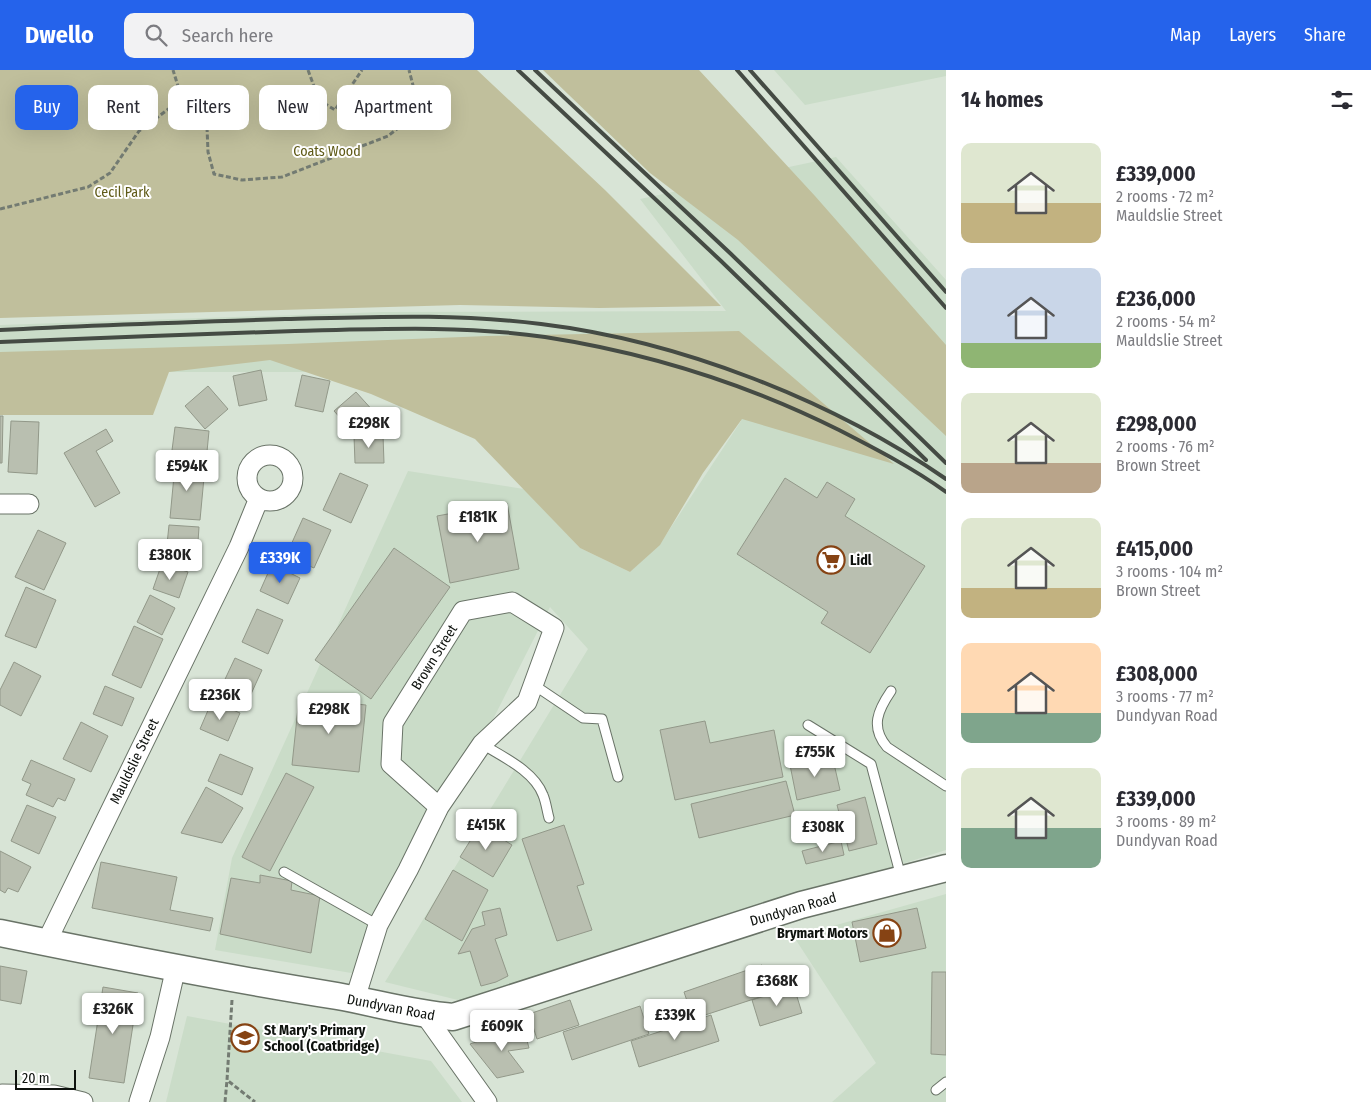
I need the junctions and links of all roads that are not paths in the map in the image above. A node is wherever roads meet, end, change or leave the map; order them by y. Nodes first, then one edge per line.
1 (259, 498) dead end
2 (0, 504) edge
3 (29, 504) dead end
4 (534, 685) junction
5 (891, 691) dead end
6 (808, 725) dead end
7 (482, 744) junction
8 (618, 778) dead end
9 (946, 786) edge
10 (439, 807) junction
11 (549, 818) dead end
12 (946, 868) edge
13 (284, 872) dead end
14 (902, 880) junction
15 (378, 925) junction
16 (0, 933) edge
17 (46, 943) junction
18 (176, 967) junction
19 (355, 999) junction
20 (425, 1015) junction
21 (946, 1082) edge
22 (936, 1090) dead end
23 (2, 1094) dead end
24 (83, 1102) edge
25 (139, 1102) edge
26 (488, 1102) edge

1 - 17 street, Mauldslie Street
2 - 3 street
4 - 7 street, Brown Street
4 - 8 lane
4 - 10 street, Brown Street
5 - 9 lane
6 - 14 lane
7 - 10 street, Brown Street
7 - 11 lane
10 - 15 street, Brown Street
12 - 14 main road, Dundyvan Road
13 - 15 lane
14 - 20 main road, Dundyvan Road
15 - 19 street, Brown Street
16 - 17 main road, Dundyvan Road
17 - 18 main road, Dundyvan Road
18 - 19 main road, Dundyvan Road
18 - 25 street
19 - 20 main road, Dundyvan Road
20 - 26 street
21 - 22 lane
23 - 24 street

